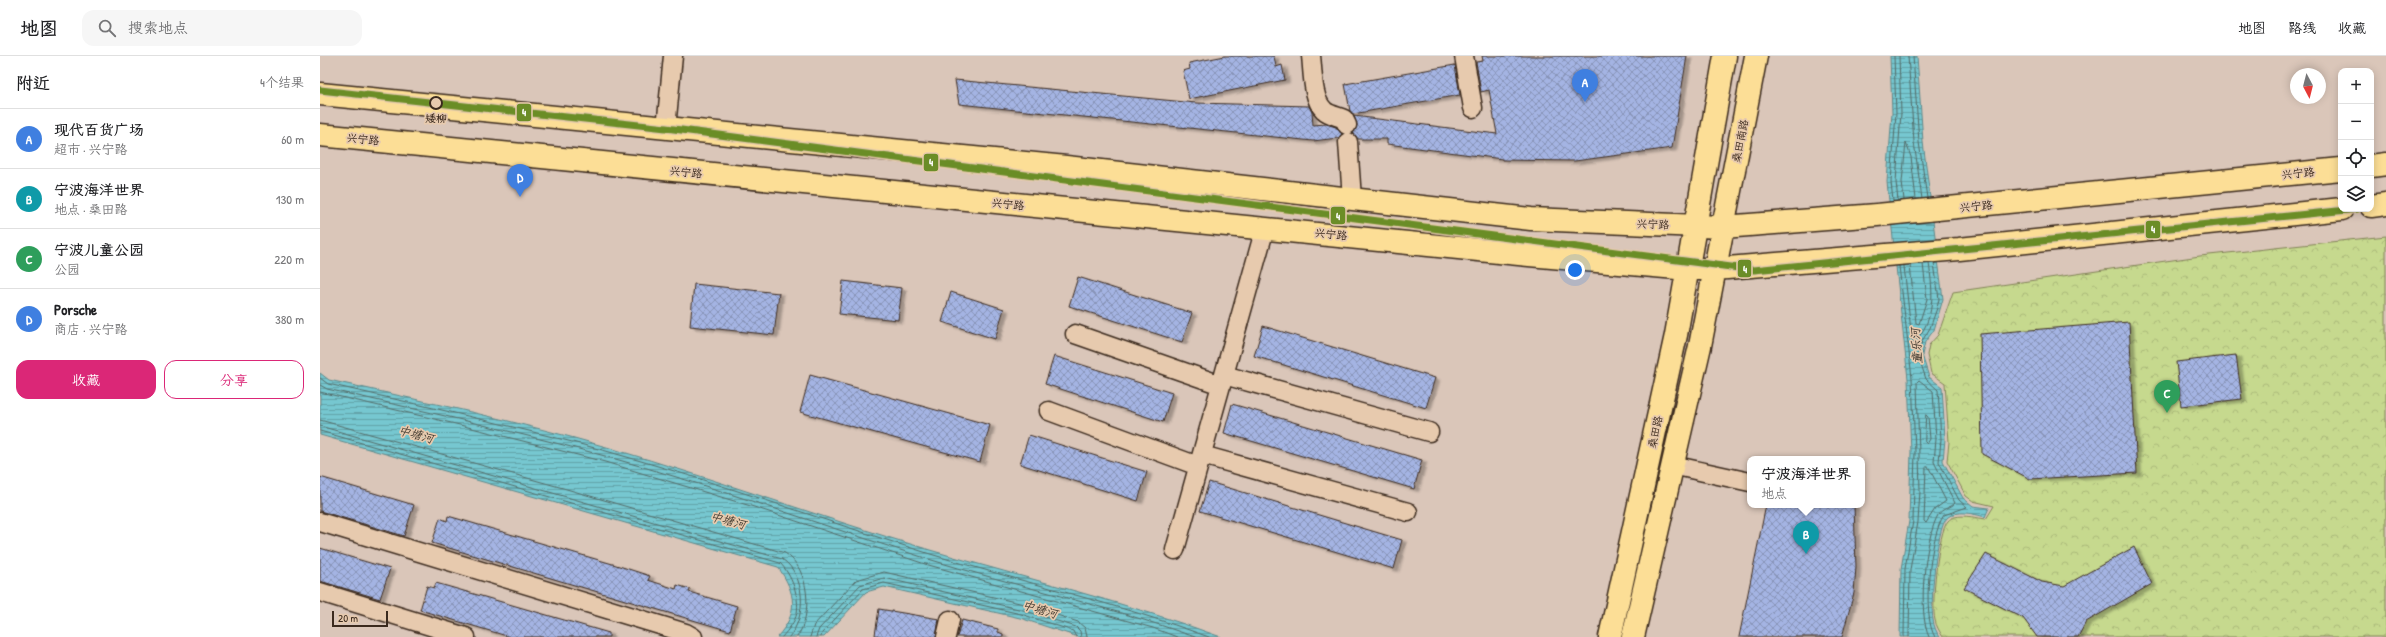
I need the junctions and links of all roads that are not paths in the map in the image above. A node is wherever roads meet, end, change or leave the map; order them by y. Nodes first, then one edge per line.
1 (673, 56) edge
2 (1311, 56) edge
3 (1464, 56) edge
4 (1725, 56) edge
5 (1756, 56) edge
6 (320, 94) edge
7 (1473, 108) dead end
8 (666, 128) junction
9 (320, 135) edge
10 (2386, 164) edge
11 (2374, 166) edge
12 (2338, 169) edge
13 (1352, 199) junction
14 (2386, 204) edge
15 (2374, 206) edge
16 (2338, 209) edge
17 (1696, 226) junction
18 (1723, 227) junction
19 (1264, 228) junction
20 (1688, 269) junction
21 (1714, 269) junction
22 (1075, 334) dead end
23 (1222, 380) junction
24 (1049, 411) dead end
25 (1429, 432) dead end
26 (1200, 461) junction
27 (1672, 466) junction
28 (1747, 481) edge
29 (1408, 512) dead end
30 (320, 522) edge
31 (1175, 550) dead end
32 (320, 592) edge
33 (466, 637) edge
34 (693, 637) edge
35 (1610, 637) edge
36 (1633, 637) edge

1 - 8 lane
2 - 13 lane
3 - 7 lane
4 - 17 main road
5 - 18 main road, 桑田南路
6 - 8 main road, 兴宁路
8 - 13 main road, 兴宁路
9 - 19 main road, 兴宁路
10 - 11 main road
12 - 18 main road, 兴宁路
13 - 17 main road, 兴宁路
14 - 15 main road
16 - 21 main road, 兴宁路
17 - 18 main road, 兴宁路
17 - 20 main road, 桑田路
18 - 21 main road
19 - 20 main road, 兴宁路
19 - 23 lane
20 - 21 main road, 兴宁路
20 - 35 main road, 桑田路
21 - 27 main road
22 - 23 lane
23 - 25 lane
23 - 26 lane
24 - 26 lane
26 - 29 lane
26 - 31 lane
27 - 28 lane
27 - 36 main road
30 - 34 lane
32 - 33 lane

